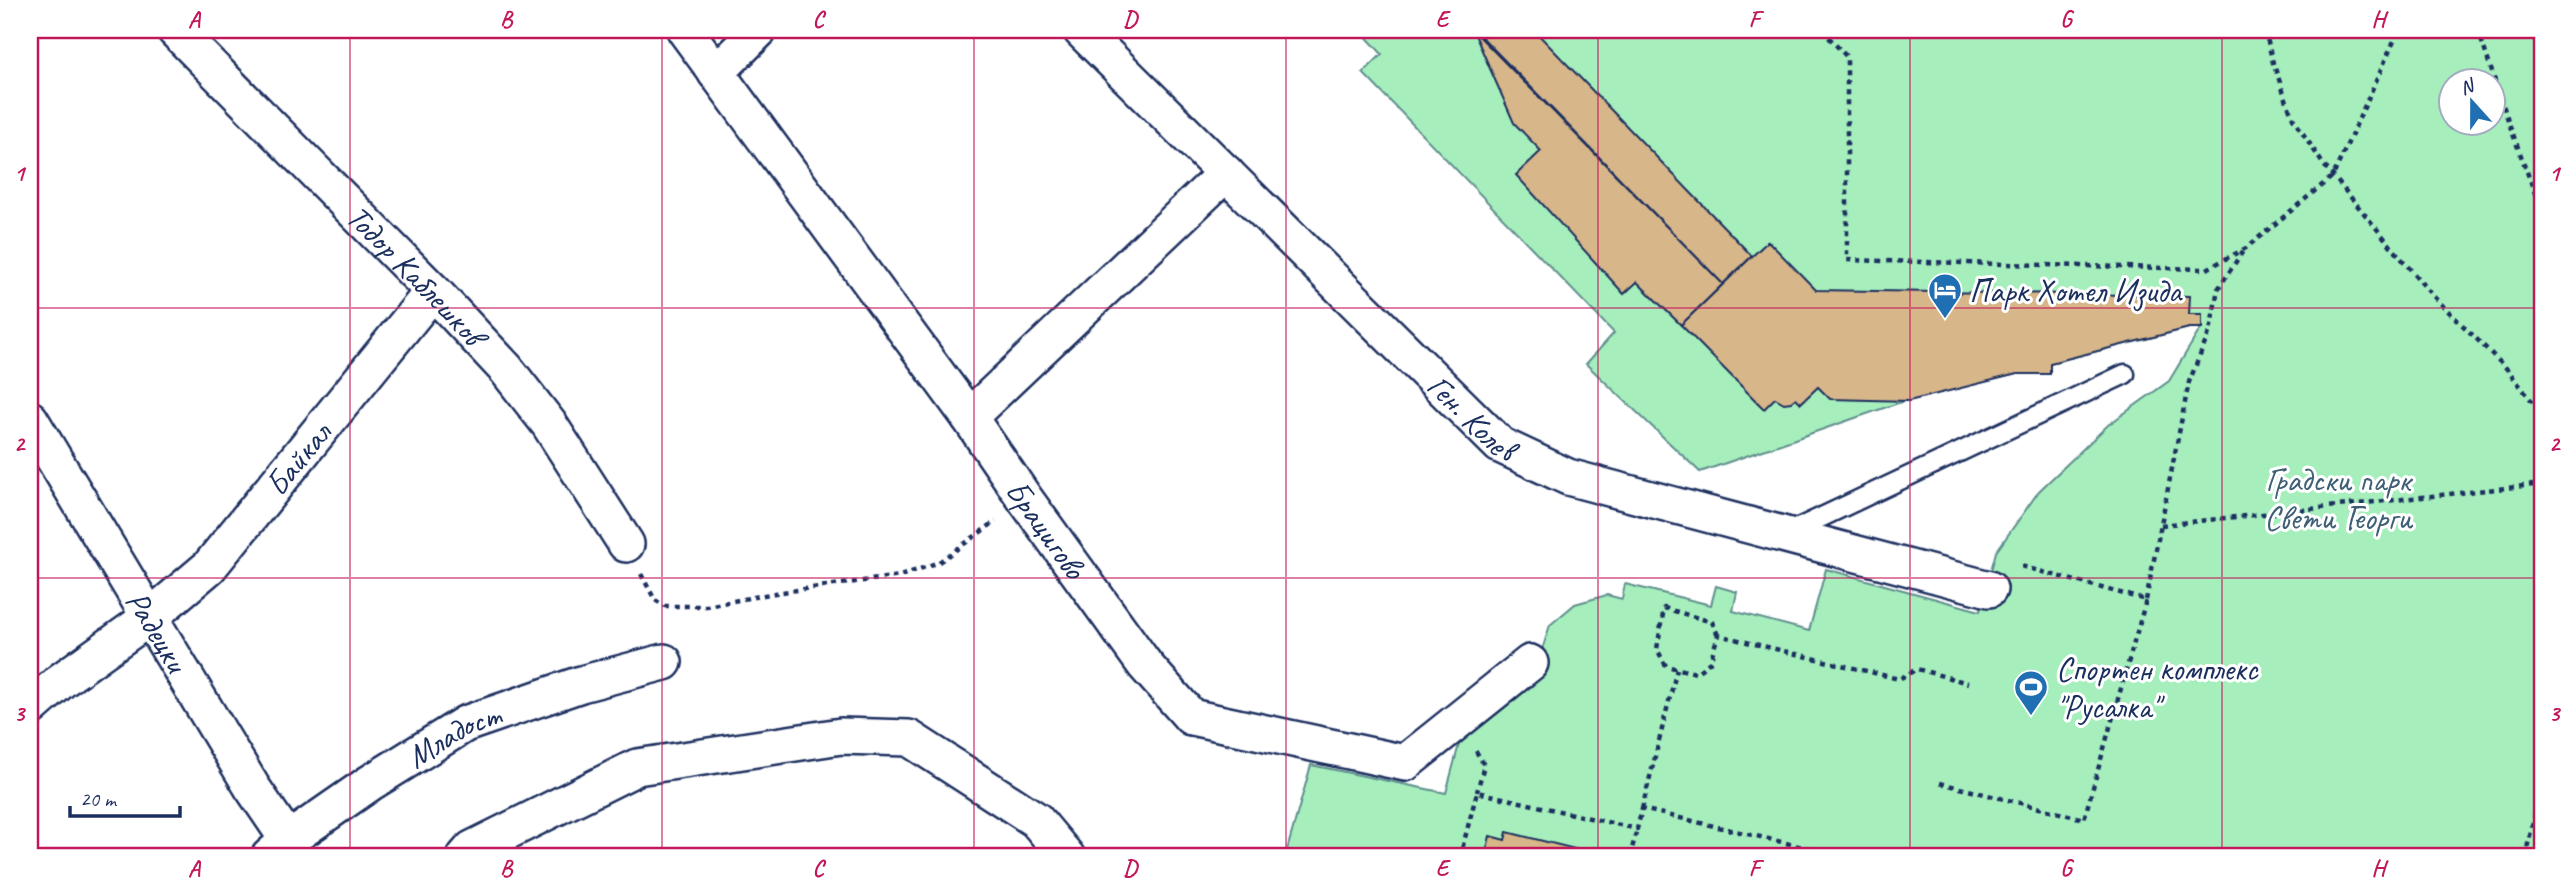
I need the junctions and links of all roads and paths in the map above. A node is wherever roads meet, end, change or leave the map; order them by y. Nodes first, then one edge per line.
1 (176, 30) edge
2 (684, 30) edge
3 (759, 30) edge
4 (1082, 30) edge
5 (1822, 30) edge
6 (2264, 30) edge
7 (2399, 30) edge
8 (2478, 30) edge
9 (716, 73) junction
10 (1226, 173) junction
11 (2333, 176) junction
12 (2543, 215) edge
13 (2246, 248) junction
14 (433, 291) junction
15 (2125, 374) dead end
16 (2543, 415) edge
17 (969, 416) junction
18 (30, 419) edge
19 (2543, 484) edge
20 (1025, 499) junction
21 (2161, 525) junction
22 (1784, 535) junction
23 (626, 544) joint
24 (1989, 589) joint
25 (2146, 600) junction
26 (150, 617) junction
27 (1718, 635) junction
28 (664, 662) dead end
29 (1530, 663) dead end
30 (1677, 669) junction
31 (1968, 684) dead end
32 (30, 708) edge
33 (2543, 780) edge
34 (1940, 783) dead end
35 (1642, 809) junction
36 (1637, 829) junction
37 (278, 849) edge
38 (465, 857) edge
39 (1067, 857) edge
40 (1460, 857) edge
41 (1630, 857) edge
42 (1845, 857) edge
43 (2525, 857) edge

1 - 14 street, Тодор Каблешков
2 - 9 street, Брацигово
3 - 9 street
4 - 10 street, Ген. Колев
5 - 13 path
6 - 11 path
7 - 11 path
8 - 12 path
9 - 17 street, Брацигово
10 - 17 street
10 - 22 street, Ген. Колев
11 - 13 path
11 - 16 path
13 - 21 path
14 - 23 street, Тодор Каблешков
14 - 26 street, Байкал
15 - 22 lane
17 - 20 street, Брацигово
18 - 26 street, Радецки
19 - 21 path
20 - 23 path
20 - 29 street, Брацигово
21 - 25 path
22 - 24 street, Ген. Колев
24 - 25 path
25 - 34 path
26 - 32 street, Байкал
26 - 37 street, Радецки
27 - 30 path
27 - 30 path
27 - 31 path
28 - 37 street, Младост
30 - 35 path
33 - 43 path
35 - 36 path
35 - 42 path
36 - 40 path
36 - 41 path
38 - 39 street

